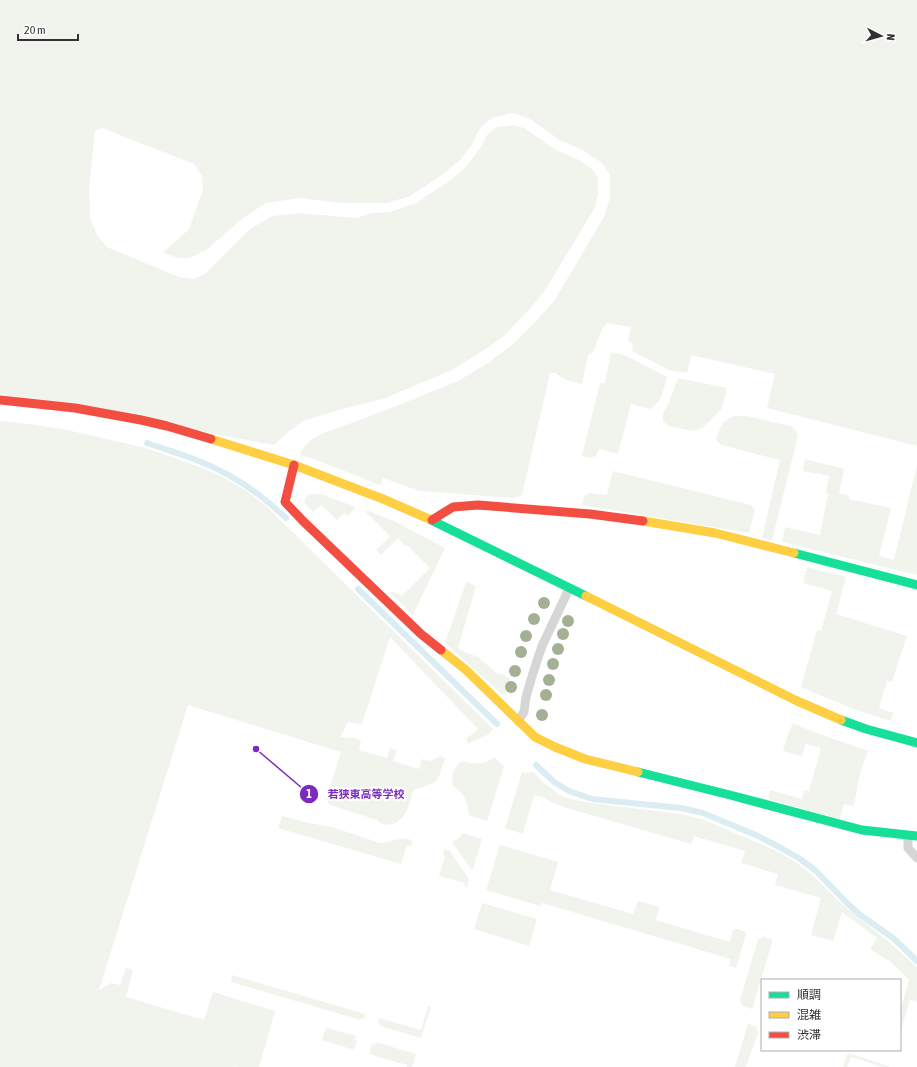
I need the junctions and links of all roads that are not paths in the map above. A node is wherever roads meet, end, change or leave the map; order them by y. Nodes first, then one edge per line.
1 (0, 400) edge
2 (294, 465) junction
3 (432, 520) junction
4 (917, 585) edge
5 (569, 589) junction
6 (518, 722) junction
7 (917, 743) edge
8 (913, 836) edge
9 (917, 858) edge

1 - 2 street
2 - 3 street
2 - 6 street
3 - 4 street
3 - 5 street
5 - 6 lane
5 - 7 street
6 - 8 street
8 - 9 lane

